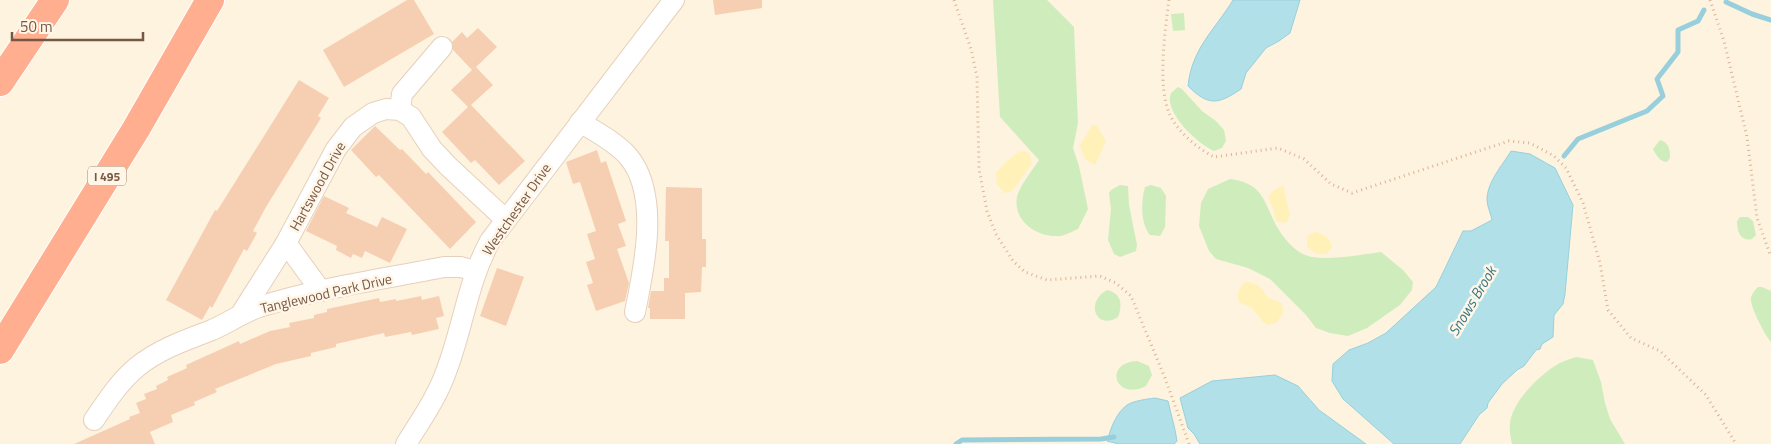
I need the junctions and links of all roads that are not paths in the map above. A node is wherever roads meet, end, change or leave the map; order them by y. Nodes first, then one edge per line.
1 (55, 0) edge
2 (210, 0) edge
3 (674, 0) edge
4 (442, 47) dead end
5 (0, 82) edge
6 (400, 110) junction
7 (580, 122) junction
8 (505, 220) junction
9 (286, 243) junction
10 (475, 271) junction
11 (321, 291) junction
12 (635, 312) dead end
13 (241, 314) junction
14 (0, 350) edge
15 (94, 420) dead end
16 (406, 444) edge

1 - 5 highway
2 - 14 highway, I 495
3 - 7 street, Westchester Drive
4 - 6 street
6 - 8 street
6 - 9 street, Hartswood Drive
7 - 8 street, Westchester Drive
7 - 12 street
8 - 10 street, Westchester Drive
9 - 11 street, Hartswood Drive
9 - 13 street, Hartswood Drive
10 - 11 street, Tanglewood Park Drive
10 - 16 street, Westchester Drive
11 - 13 street, Tanglewood Park Drive
13 - 15 street, Tanglewood Park Drive

